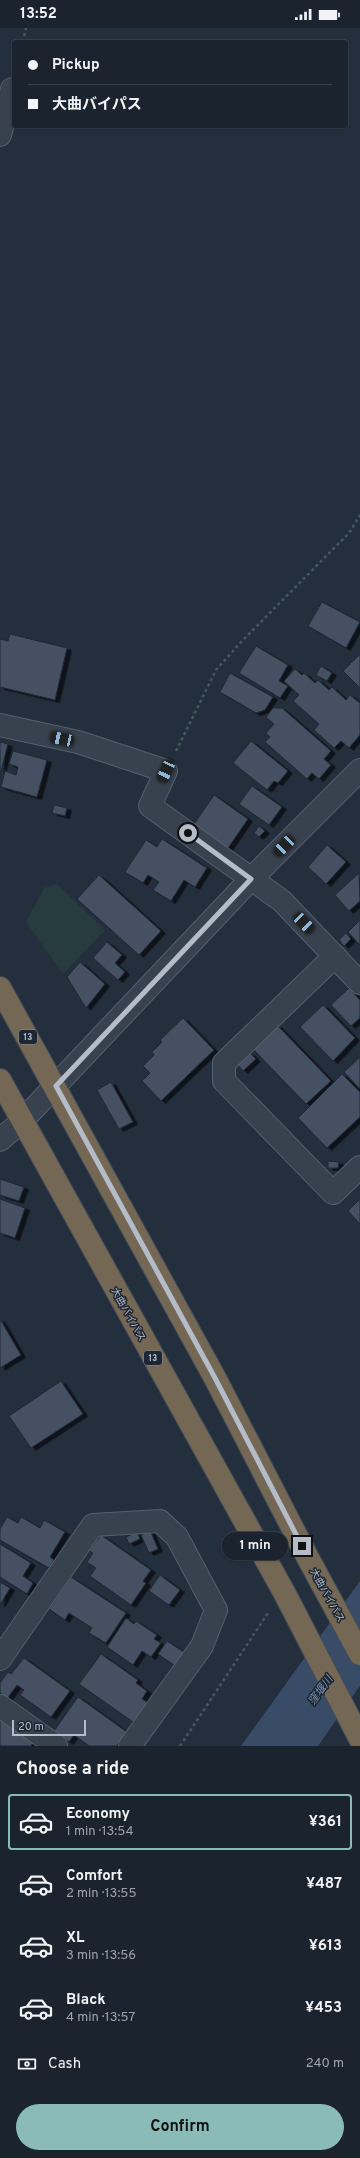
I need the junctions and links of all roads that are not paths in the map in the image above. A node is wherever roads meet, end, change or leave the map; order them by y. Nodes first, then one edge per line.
1 (12, 89) dead end
2 (0, 134) edge
3 (0, 725) edge
4 (360, 770) edge
5 (251, 879) junction
6 (335, 956) junction
7 (360, 982) edge
8 (0, 988) edge
9 (0, 1080) edge
10 (56, 1086) junction
11 (22, 1121) junction
12 (0, 1140) edge
13 (360, 1167) edge
14 (360, 1654) edge
15 (0, 1660) edge
16 (0, 1706) edge
17 (360, 1739) edge
18 (56, 1746) edge
19 (130, 1746) edge

1 - 2 street
3 - 5 street
4 - 5 street
5 - 6 street
5 - 10 street
6 - 7 street
6 - 13 street
8 - 10 highway, 大曲バイパス / 13
9 - 11 highway, 大曲バイパス / 13
10 - 11 street
10 - 14 highway, 大曲バイパス / 13
11 - 12 street
11 - 17 highway, 大曲バイパス / 13
15 - 19 street
16 - 18 street

